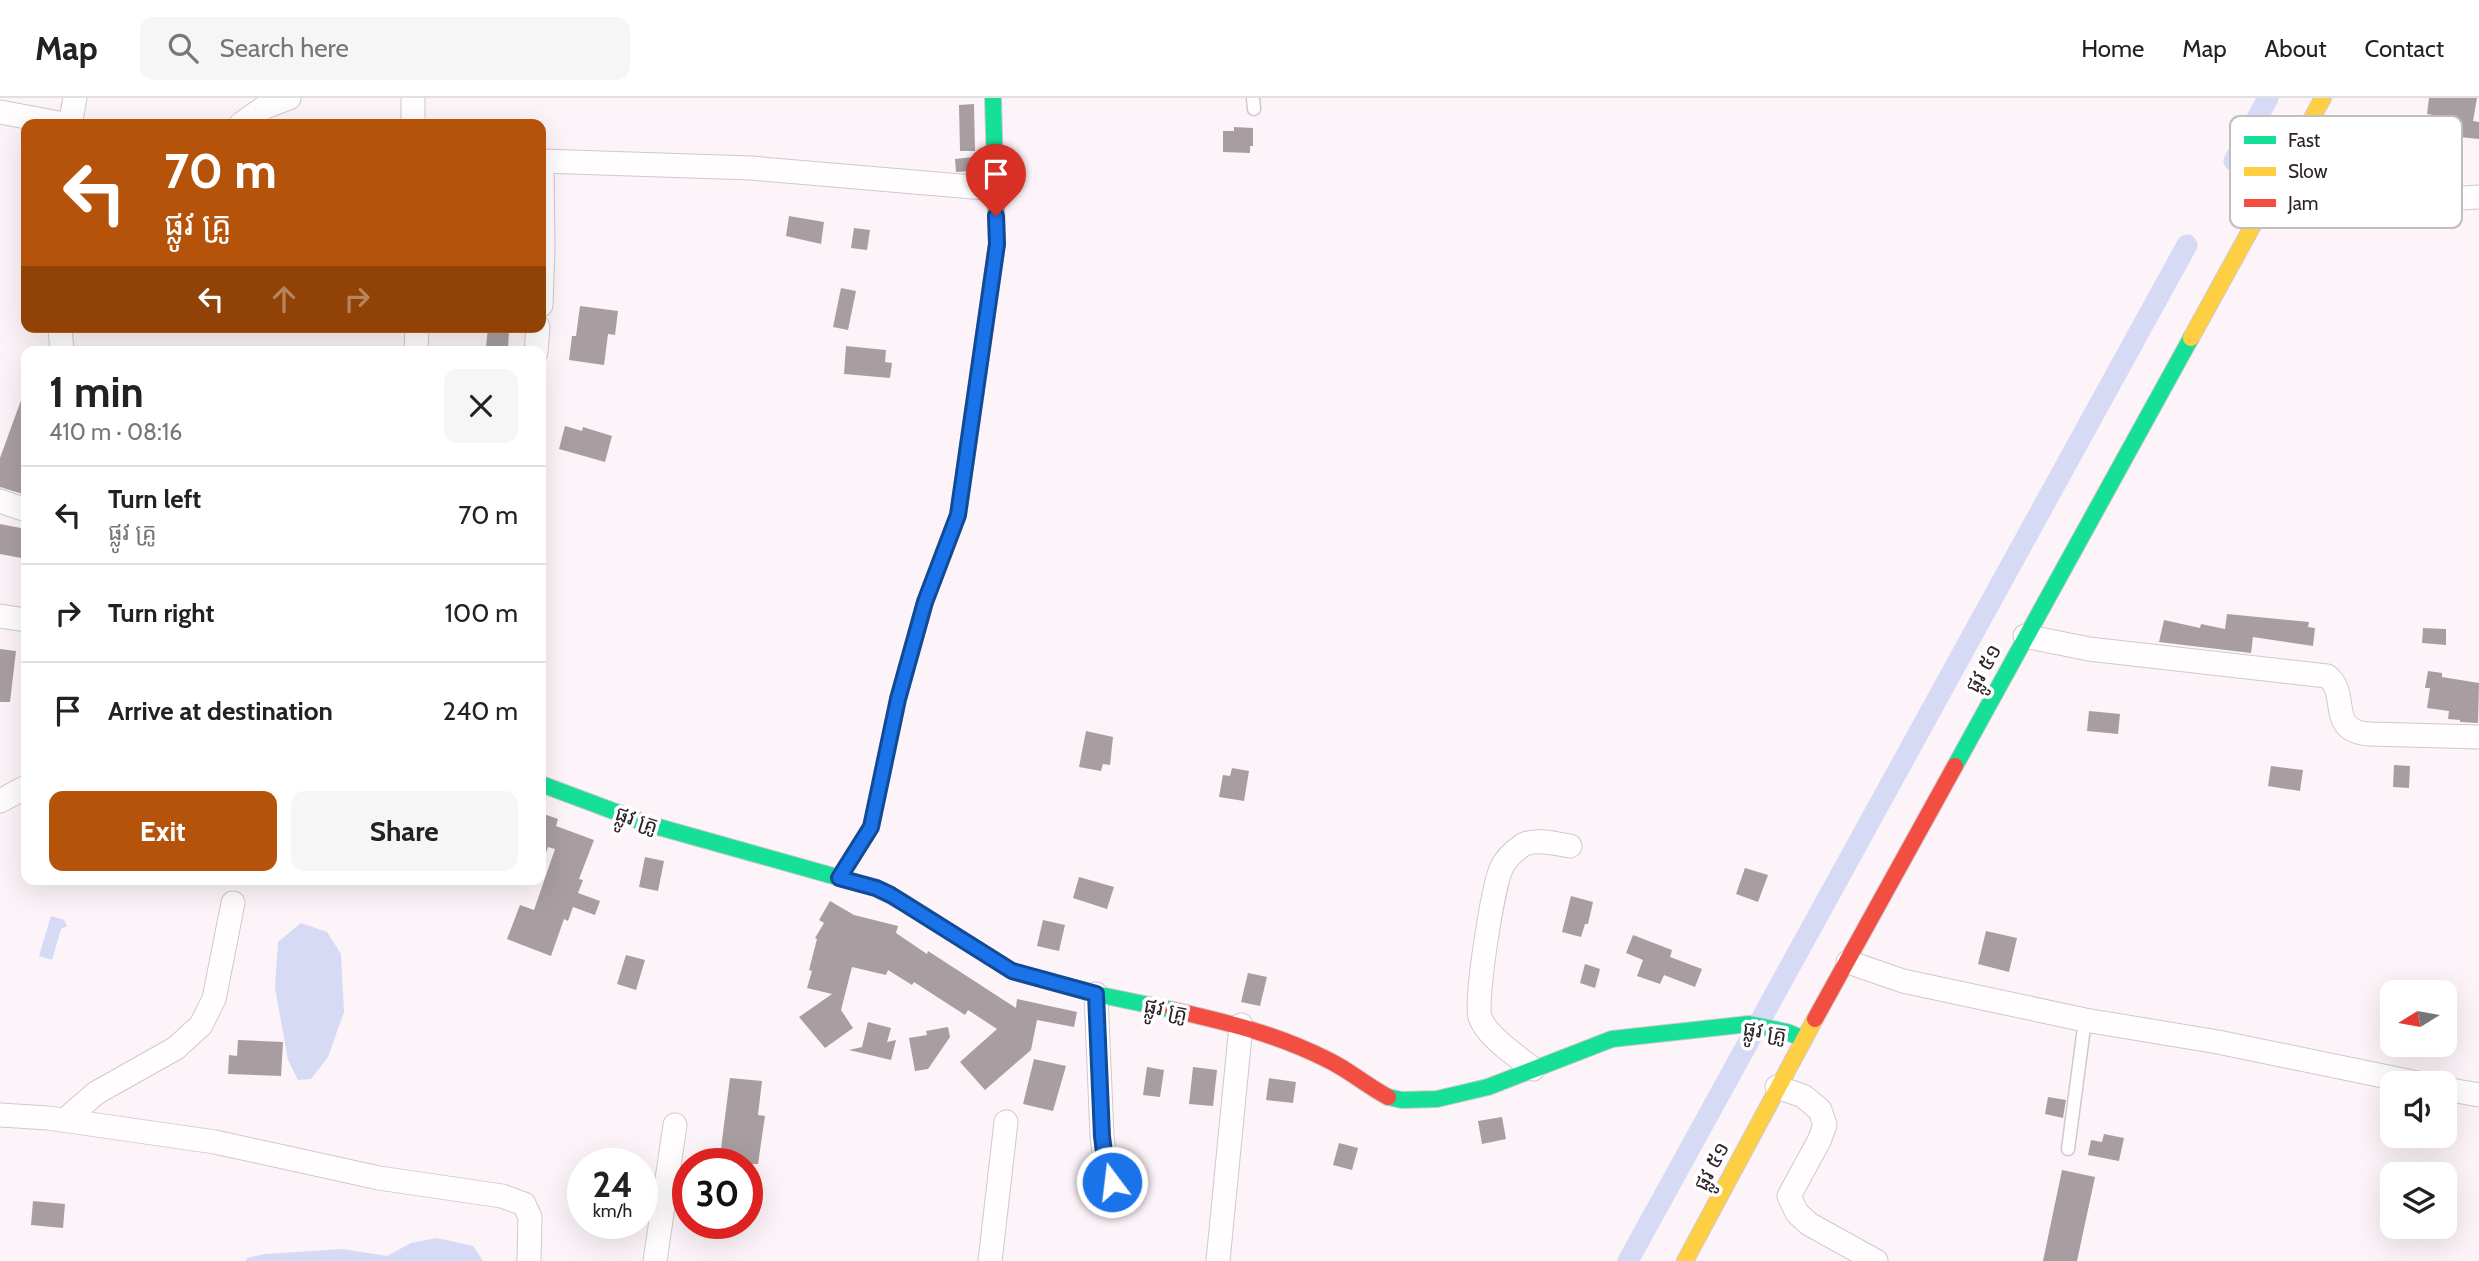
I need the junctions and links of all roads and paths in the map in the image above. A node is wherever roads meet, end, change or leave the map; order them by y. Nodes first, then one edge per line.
1 (75, 98) edge
2 (289, 98) edge
3 (413, 98) edge
4 (993, 98) edge
5 (2323, 98) edge
6 (0, 112) edge
7 (2313, 116) edge
8 (38, 119) edge
9 (62, 119) edge
10 (248, 119) edge
11 (413, 119) edge
12 (546, 161) edge
13 (996, 189) junction
14 (2251, 228) edge
15 (0, 501) edge
16 (21, 508) edge
17 (0, 616) edge
18 (21, 619) edge
19 (2025, 636) junction
20 (2479, 737) edge
21 (546, 786) edge
22 (21, 790) edge
23 (0, 801) edge
24 (1570, 846) dead end
25 (839, 878) junction
26 (233, 902) dead end
27 (1848, 962) junction
28 (1096, 994) junction
29 (2085, 1020) junction
30 (1241, 1025) junction
31 (1804, 1039) junction
32 (1533, 1069) junction
33 (2380, 1075) edge
34 (1777, 1087) junction
35 (2457, 1091) edge
36 (2479, 1095) edge
37 (0, 1115) edge
38 (65, 1120) junction
39 (1006, 1122) dead end
40 (675, 1125) dead end
41 (2068, 1149) dead end
42 (1112, 1182) dead end
43 (529, 1261) edge
44 (655, 1261) edge
45 (990, 1261) edge
46 (1218, 1261) edge
47 (1685, 1261) edge
48 (1876, 1261) edge

1 - 9 street
2 - 10 street
3 - 11 street
4 - 13 street
5 - 7 street, ផ្លូវ ៥១
6 - 8 street
12 - 13 street
13 - 25 street
14 - 19 street, ផ្លូវ ៥១
15 - 16 street
17 - 18 street
19 - 20 street
19 - 27 street, ផ្លូវ ៥១
21 - 25 street, ផ្លូវ គ្រូ
22 - 23 street
24 - 32 street
25 - 28 street, ផ្លូវ គ្រូ
26 - 38 street
27 - 29 street
27 - 31 street, ផ្លូវ ៥១
28 - 30 street, ផ្លូវ គ្រូ
28 - 42 street
29 - 33 street
29 - 41 lane
30 - 32 street, ផ្លូវ គ្រូ
30 - 46 street
31 - 32 street, ផ្លូវ គ្រូ
31 - 34 street, ផ្លូវ ៥១
34 - 47 street, ផ្លូវ ៥១
34 - 48 street
35 - 36 street
37 - 38 street
38 - 43 street
39 - 45 street
40 - 44 street

